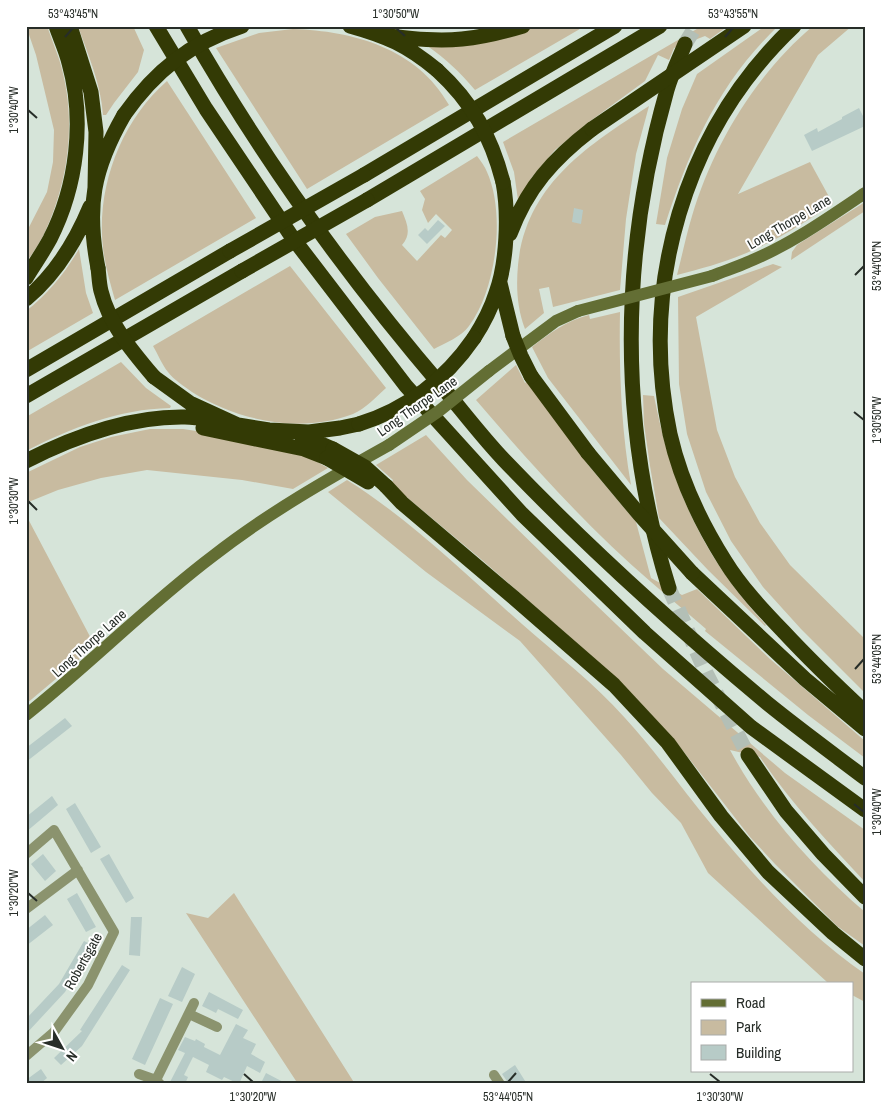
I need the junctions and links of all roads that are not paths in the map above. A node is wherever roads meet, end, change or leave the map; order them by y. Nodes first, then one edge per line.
1 (56, 26) edge
2 (70, 26) edge
3 (156, 26) edge
4 (187, 26) edge
5 (242, 26) edge
6 (350, 26) edge
7 (523, 26) edge
8 (615, 26) edge
9 (660, 26) edge
10 (744, 26) edge
11 (794, 26) edge
12 (381, 35) junction
13 (684, 44) tunnel mouth
14 (865, 193) edge
15 (94, 194) junction
16 (504, 248) junction
17 (26, 278) edge
18 (500, 281) junction
19 (26, 299) edge
20 (26, 370) edge
21 (26, 396) edge
22 (147, 421) junction
23 (238, 425) junction
24 (292, 432) junction
25 (330, 454) junction
26 (26, 461) edge
27 (669, 588) tunnel mouth
28 (865, 712) edge
29 (26, 715) edge
30 (865, 729) edge
31 (748, 755) tunnel mouth
32 (865, 778) edge
33 (865, 810) edge
34 (26, 854) edge
35 (78, 870) junction
36 (865, 897) edge
37 (26, 909) edge
38 (865, 959) edge
39 (194, 1003) dead end
40 (189, 1014) junction
41 (217, 1028) dead end
42 (26, 1056) edge
43 (139, 1074) dead end
44 (158, 1082) edge

1 - 17 highway
2 - 15 highway
3 - 33 highway
4 - 32 highway
5 - 15 highway, bridge
6 - 12 highway
7 - 12 highway
8 - 20 highway, bridge
9 - 21 highway, bridge
10 - 16 highway, bridge
11 - 28 highway
12 - 16 highway, bridge
13 - 27 highway
14 - 29 main road, Long Thorpe Lane, bridge
15 - 19 highway
15 - 23 highway, bridge
16 - 18 highway
18 - 24 highway, bridge
18 - 30 highway, bridge
22 - 23 highway
22 - 25 highway
22 - 26 highway
23 - 24 highway
24 - 25 highway
25 - 38 highway, bridge
31 - 36 highway
34 - 35 street, Robertsgate
35 - 37 street
35 - 42 street, Robertsgate
39 - 40 street
40 - 41 street
40 - 44 street
43 - 44 street

